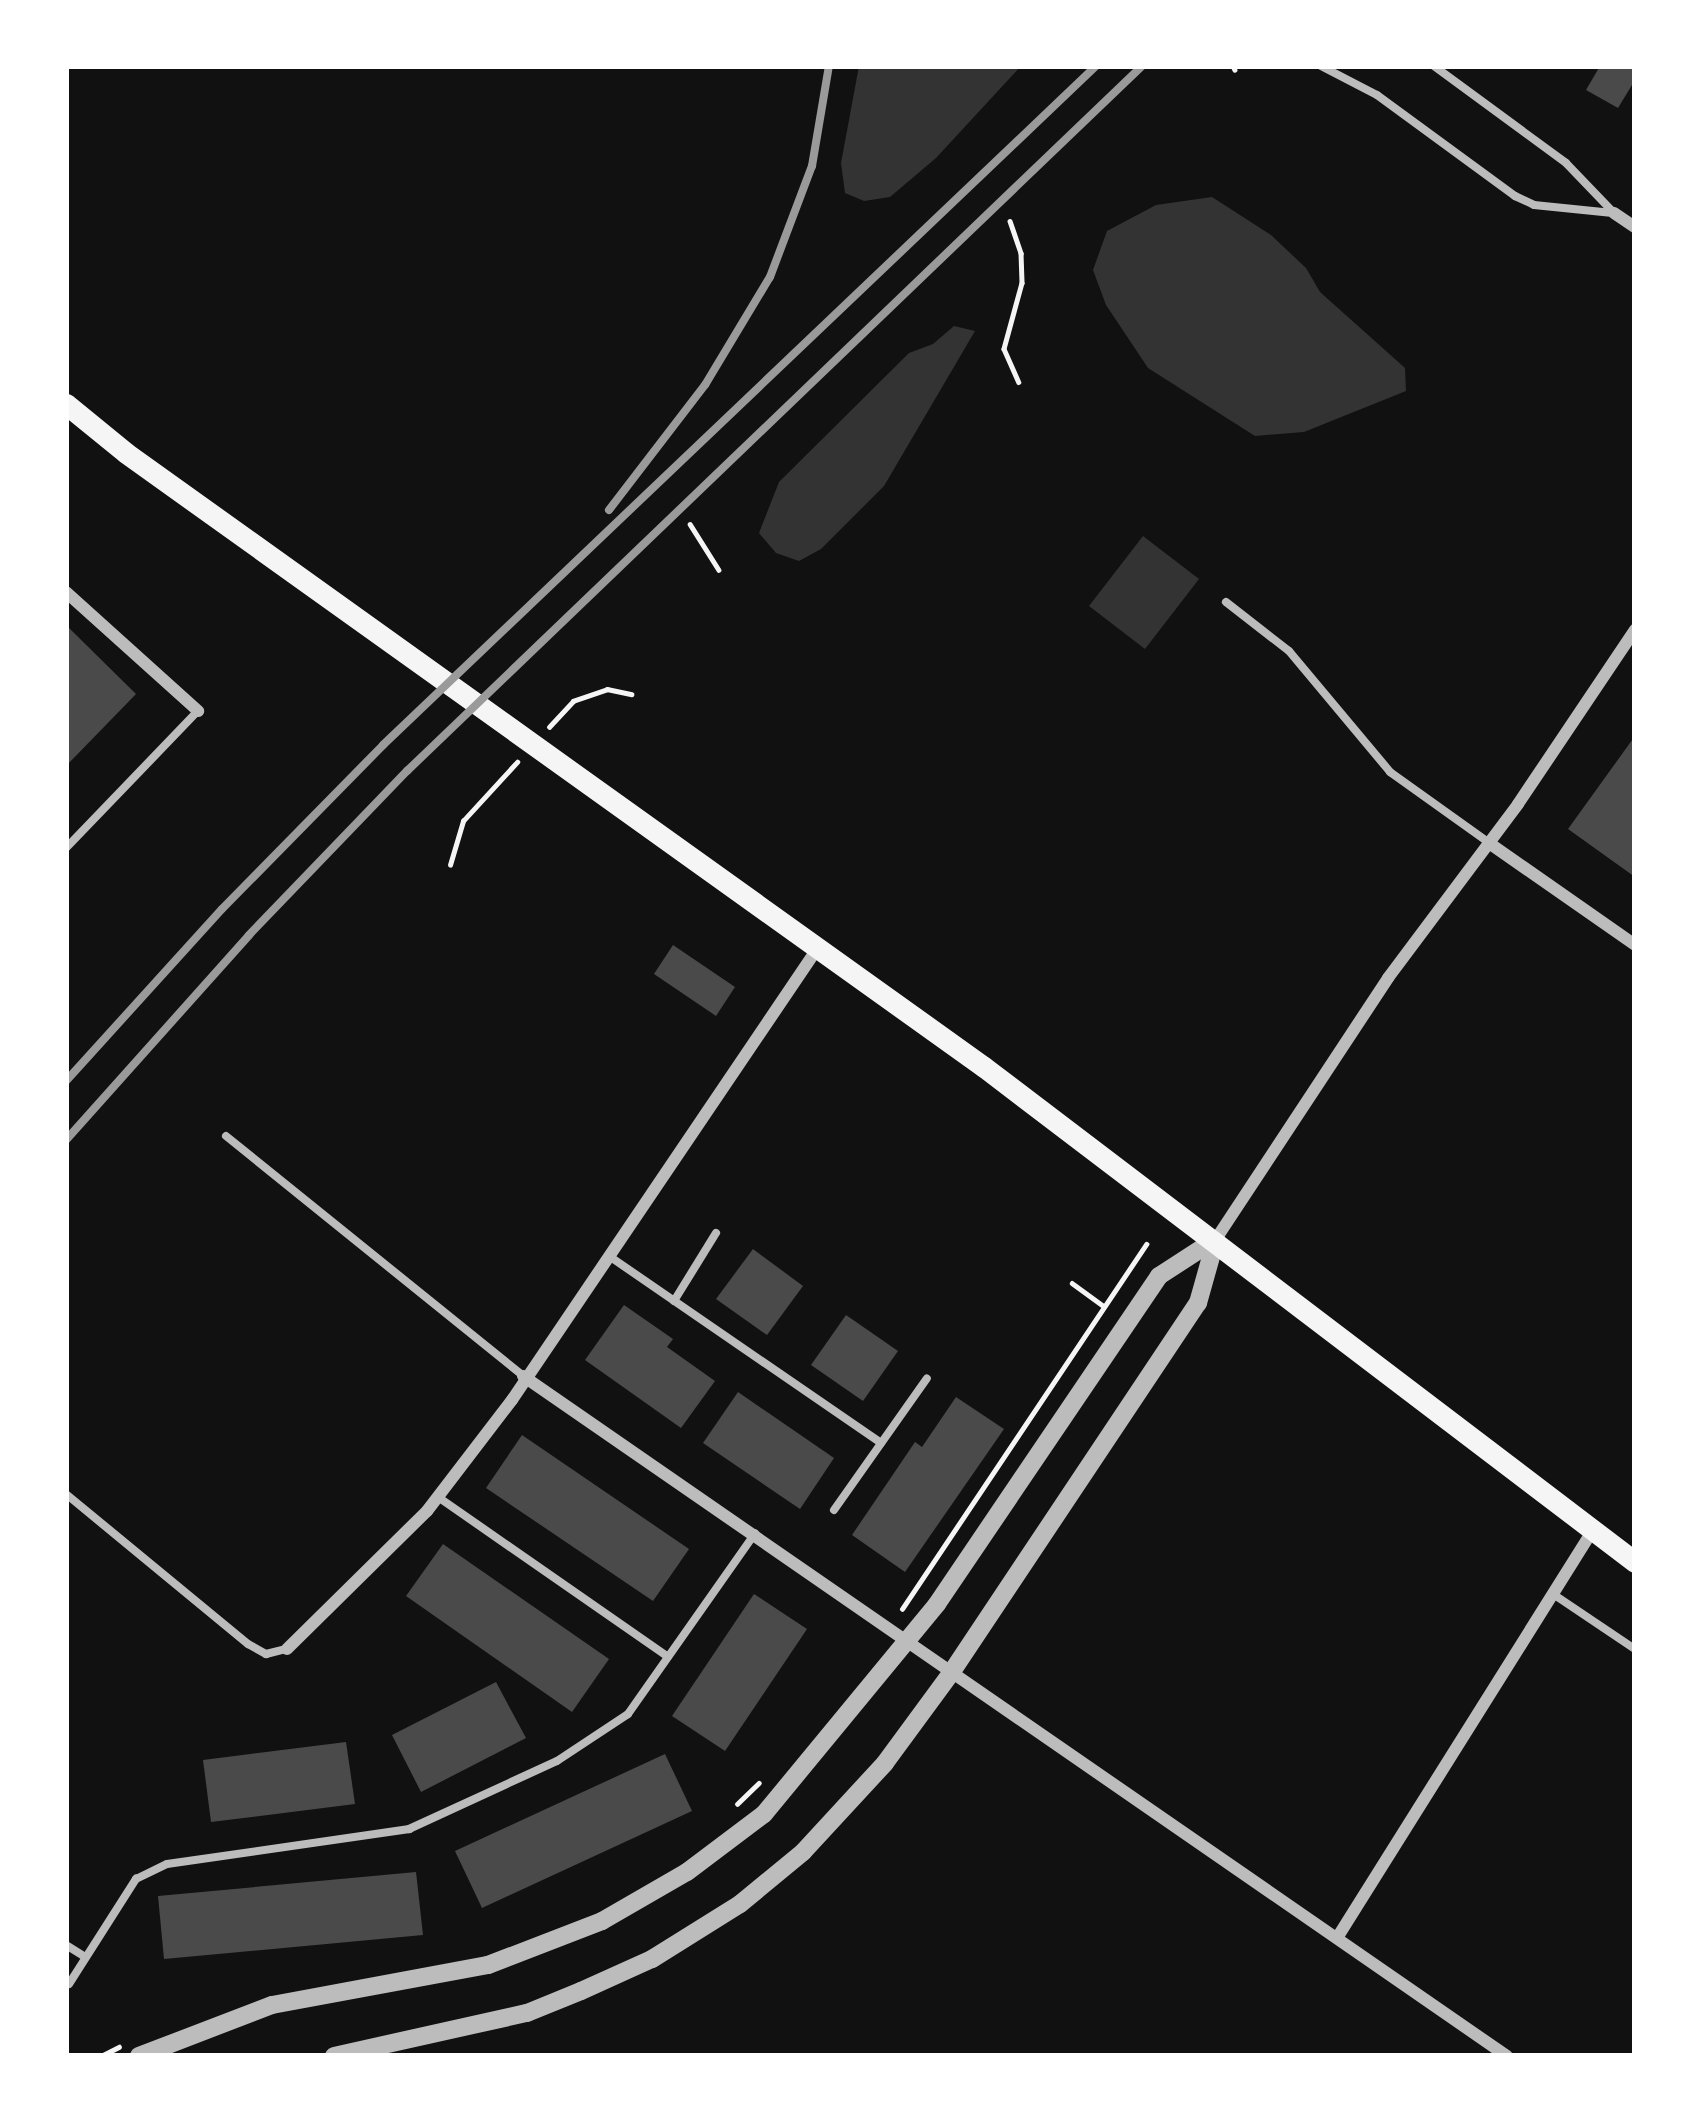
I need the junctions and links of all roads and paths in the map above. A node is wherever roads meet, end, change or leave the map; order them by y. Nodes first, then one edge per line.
1 (1321, 66) edge
2 (1434, 66) edge
3 (1614, 213) junction
4 (1010, 221) dead end
5 (1635, 227) edge
6 (1019, 382) dead end
7 (66, 404) edge
8 (690, 524) dead end
9 (719, 570) dead end
10 (66, 592) edge
11 (1226, 602) dead end
12 (1633, 638) edge
13 (631, 694) dead end
14 (573, 701) dead end
15 (198, 711) joint
16 (502, 778) dead end
17 (1489, 843) junction
18 (66, 848) edge
19 (450, 865) dead end
20 (1635, 945) edge
21 (817, 949) junction
22 (226, 1136) dead end
23 (716, 1233) dead end
24 (1216, 1239) junction
25 (1146, 1244) dead end
26 (608, 1256) junction
27 (1072, 1282) dead end
28 (674, 1301) junction
29 (1104, 1306) junction
30 (523, 1376) junction
31 (927, 1378) dead end
32 (881, 1443) junction
33 (66, 1494) edge
34 (438, 1497) junction
35 (834, 1510) dead end
36 (756, 1532) junction
37 (1592, 1532) junction
38 (1635, 1562) edge
39 (1553, 1594) junction
40 (899, 1613) dead end
41 (908, 1642) junction
42 (287, 1649) joint
43 (1635, 1649) edge
44 (668, 1657) junction
45 (951, 1673) junction
46 (773, 1769) dead end
47 (722, 1816) dead end
48 (1337, 1938) junction
49 (66, 1945) edge
50 (86, 1957) junction
51 (70, 1984) dead end
52 (135, 2048) edge
53 (101, 2056) edge
54 (334, 2056) edge
55 (1507, 2056) edge

1 - 3 lane
2 - 3 lane
3 - 5 street
4 - 6 path
7 - 21 main road
8 - 9 path
10 - 15 street
11 - 17 lane
12 - 17 street
13 - 14 path
15 - 18 lane
16 - 19 path
17 - 20 street
17 - 24 street
21 - 24 main road
21 - 26 street
22 - 30 lane
23 - 28 lane
24 - 37 main road
24 - 41 street
24 - 45 street
25 - 29 path
26 - 28 lane
26 - 30 street
27 - 29 path
28 - 32 lane
29 - 40 path
30 - 34 street
30 - 36 street
31 - 32 lane
32 - 35 lane
33 - 42 lane
34 - 42 street
34 - 44 lane
36 - 41 street
36 - 44 lane
37 - 38 main road
37 - 39 street
39 - 43 lane
39 - 48 street
41 - 45 street
41 - 52 street
44 - 50 lane
45 - 48 street
45 - 54 street
46 - 47 path
48 - 55 street
49 - 50 lane
50 - 51 lane
52 - 53 path

